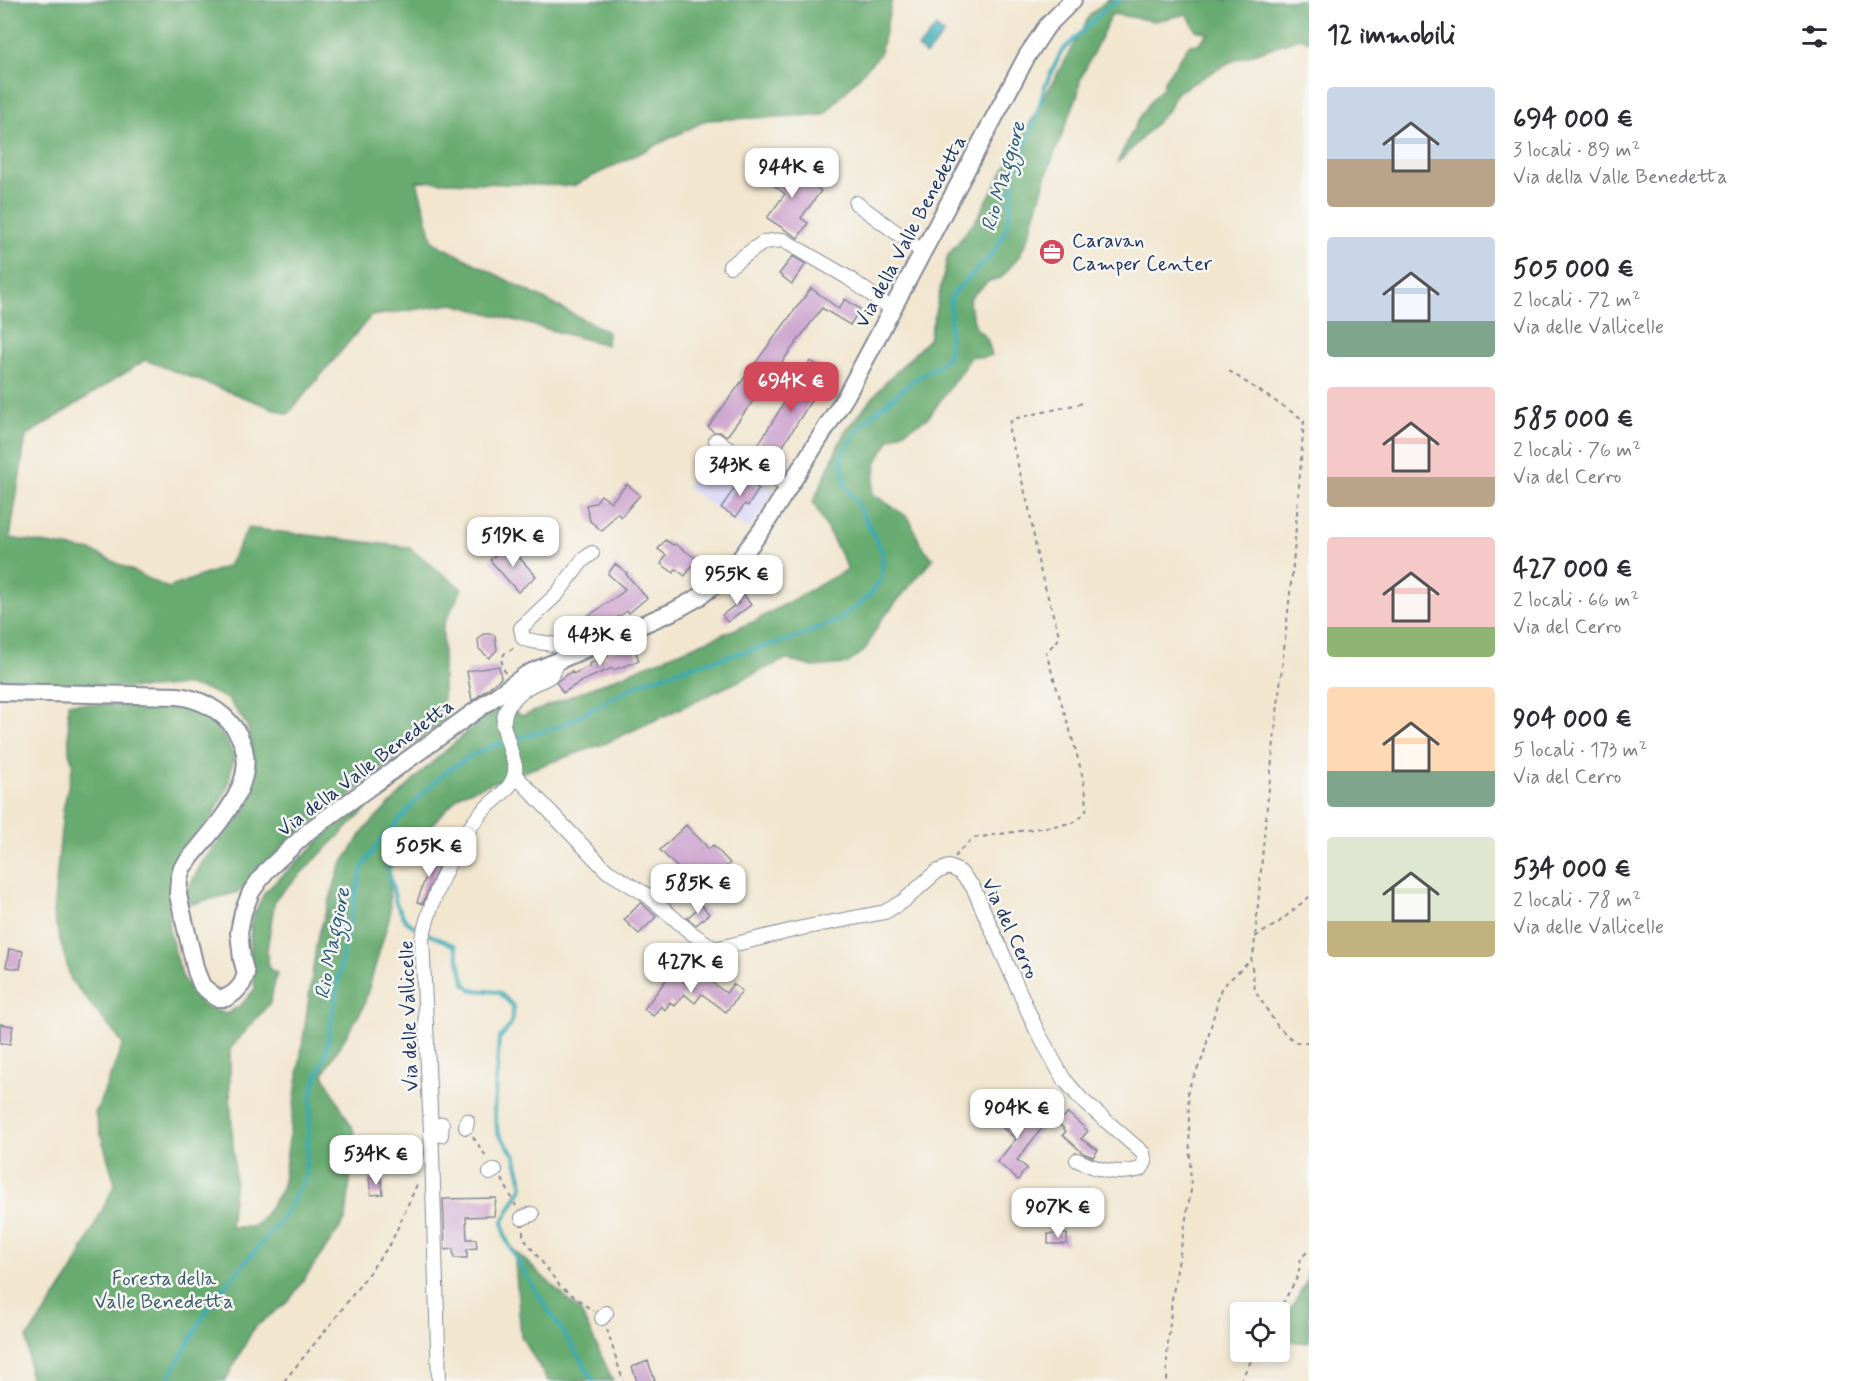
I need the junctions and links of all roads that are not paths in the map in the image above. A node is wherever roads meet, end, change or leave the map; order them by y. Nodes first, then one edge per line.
1 (1073, 0) edge
2 (856, 203) dead end
3 (923, 252) junction
4 (730, 266) dead end
5 (892, 309) junction
6 (716, 440) dead end
7 (788, 488) junction
8 (587, 557) dead end
9 (564, 658) junction
10 (0, 692) edge
11 (515, 768) junction
12 (1077, 1160) dead end
13 (439, 1381) edge

1 - 3 main road, Via della Valle Benedetta
2 - 3 street
3 - 5 main road, Via della Valle Benedetta
4 - 5 street
5 - 7 main road, Via della Valle Benedetta
6 - 7 street
7 - 9 main road, Via della Valle Benedetta
8 - 9 street
9 - 10 main road, Via della Valle Benedetta
9 - 11 street, bridge
11 - 12 street, Via del Cerro
11 - 13 street, Via delle Vallicelle

